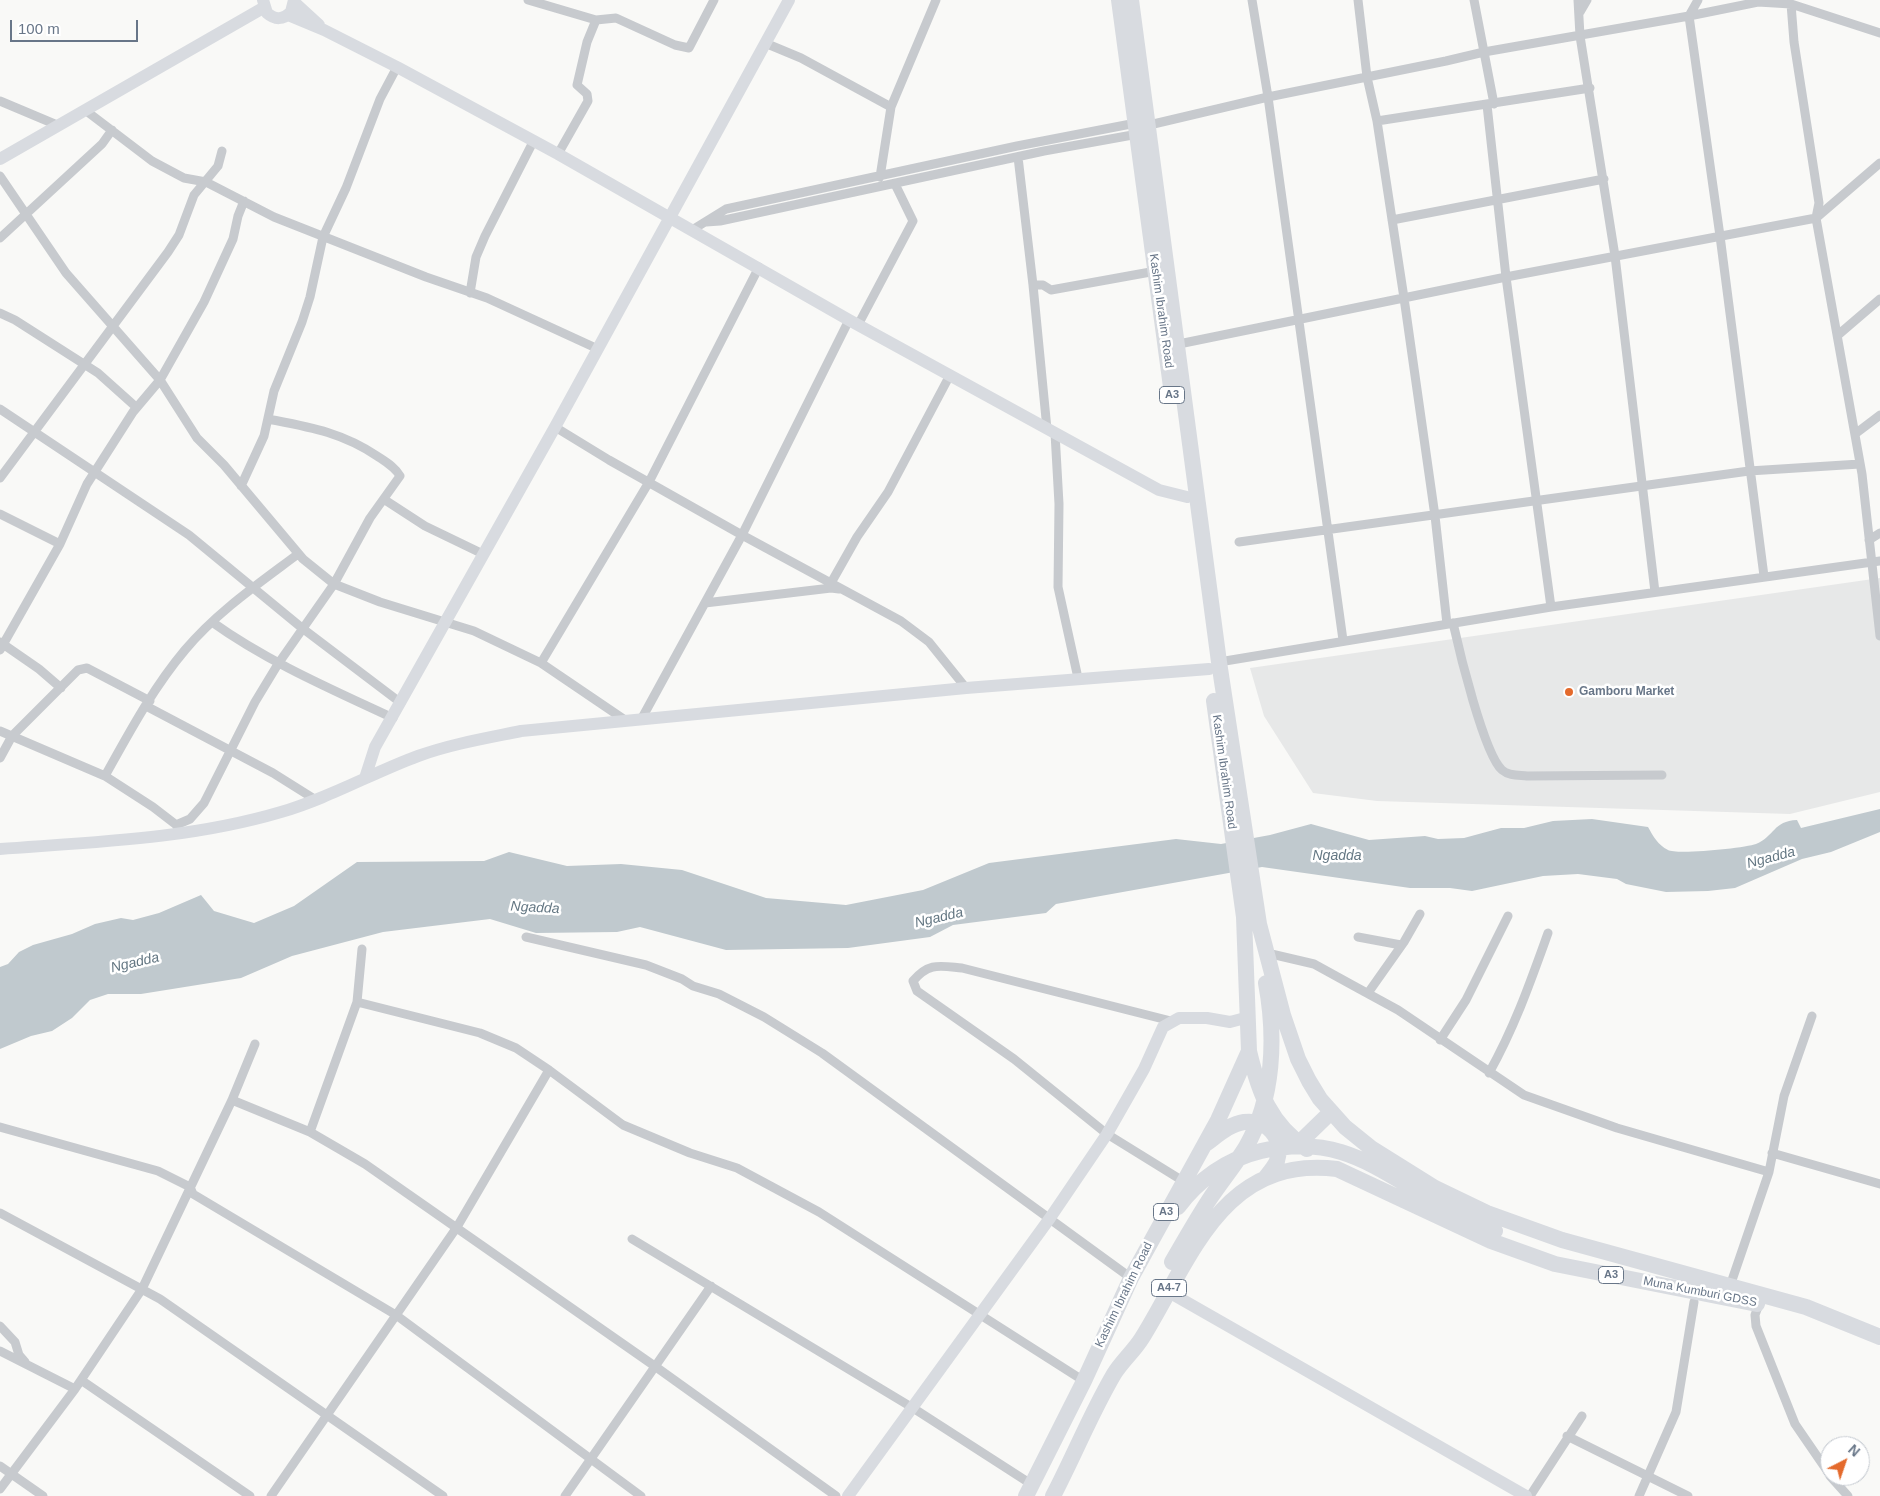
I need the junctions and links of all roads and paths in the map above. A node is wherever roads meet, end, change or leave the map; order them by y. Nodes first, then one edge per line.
1 (528, 0) edge
2 (714, 0) edge
3 (789, 0) edge
4 (936, 0) edge
5 (1119, 0) edge
6 (1131, 0) edge
7 (1252, 0) edge
8 (1358, 0) edge
9 (1474, 0) edge
10 (1578, 0) edge
11 (1588, 0) edge
12 (1698, 0) edge
13 (294, 1) edge
14 (1758, 1) edge
15 (1791, 4) junction
16 (264, 5) edge
17 (1580, 12) junction
18 (288, 15) junction
19 (1689, 16) junction
20 (596, 20) junction
21 (324, 30) junction
22 (1878, 30) edge
23 (1580, 36) junction
24 (765, 43) junction
25 (1484, 52) junction
26 (396, 67) junction
27 (1367, 77) junction
28 (1590, 88) junction
29 (1268, 97) junction
30 (0, 102) edge
31 (1490, 105) junction
32 (891, 107) junction
33 (85, 110) junction
34 (1377, 121) junction
35 (57, 125) junction
36 (1140, 128) junction
37 (112, 130) junction
38 (534, 142) junction
39 (222, 151) dead end
40 (558, 154) junction
41 (1018, 157) junction
42 (0, 159) edge
43 (1880, 164) edge
44 (0, 176) edge
45 (880, 177) junction
46 (1604, 179) junction
47 (206, 182) junction
48 (895, 184) junction
49 (1497, 200) junction
50 (244, 201) junction
51 (26, 214) junction
52 (670, 217) junction
53 (1816, 218) junction
54 (1392, 220) junction
55 (703, 222) junction
56 (692, 230) junction
57 (1720, 236) junction
58 (323, 237) junction
59 (0, 238) edge
60 (1616, 256) junction
61 (759, 268) junction
62 (1156, 271) junction
63 (1506, 277) junction
64 (1033, 286) junction
65 (470, 292) junction
66 (1404, 298) junction
67 (1880, 298) edge
68 (0, 313) edge
69 (1299, 321) junction
70 (854, 322) junction
71 (113, 324) junction
72 (1838, 335) junction
73 (1172, 346) junction
74 (598, 349) junction
75 (85, 364) junction
76 (950, 376) junction
77 (160, 380) junction
78 (136, 407) junction
79 (0, 409) edge
80 (1880, 415) edge
81 (268, 419) junction
82 (555, 427) junction
83 (35, 431) junction
84 (1051, 431) junction
85 (1855, 434) junction
86 (1860, 464) junction
87 (95, 471) junction
88 (1749, 471) junction
89 (0, 478) edge
90 (649, 482) junction
91 (241, 486) junction
92 (1641, 486) junction
93 (1187, 497) junction
94 (384, 500) junction
95 (1537, 500) junction
96 (0, 514) edge
97 (1435, 516) junction
98 (1327, 531) junction
99 (1880, 532) edge
100 (742, 535) junction
101 (1869, 540) junction
102 (1239, 542) dead end
103 (60, 544) junction
104 (298, 554) junction
105 (484, 554) junction
106 (1876, 561) edge
107 (1764, 576) junction
108 (831, 583) junction
109 (334, 584) junction
110 (252, 587) junction
111 (842, 589) junction
112 (1654, 592) junction
113 (705, 603) junction
114 (1551, 607) junction
115 (447, 621) junction
116 (212, 622) junction
117 (1450, 623) junction
118 (302, 628) junction
119 (1880, 636) edge
120 (1343, 640) junction
121 (1, 646) edge
122 (541, 663) junction
123 (278, 664) junction
124 (1214, 666) junction
125 (1078, 678) junction
126 (61, 688) junction
127 (966, 688) junction
128 (402, 703) junction
129 (148, 704) junction
130 (393, 718) junction
131 (642, 718) junction
132 (625, 720) junction
133 (0, 731) edge
134 (12, 736) junction
135 (230, 750) junction
136 (0, 758) edge
137 (1662, 775) dead end
138 (104, 776) junction
139 (365, 778) junction
140 (316, 800) junction
141 (176, 825) junction
142 (187, 834) junction
143 (0, 849) edge
144 (1420, 914) dead end
145 (1508, 916) dead end
146 (1254, 918) junction
147 (1548, 933) dead end
148 (1358, 936) dead end
149 (526, 937) dead end
150 (1401, 946) junction
151 (362, 950) dead end
152 (1268, 953) junction
153 (1368, 993) junction
154 (357, 1002) junction
155 (1812, 1016) dead end
156 (1248, 1017) junction
157 (1171, 1021) junction
158 (1440, 1040) junction
159 (255, 1044) dead end
160 (1249, 1051) junction
161 (549, 1070) junction
162 (1489, 1073) junction
163 (232, 1100) junction
164 (1332, 1112) junction
165 (0, 1127) edge
166 (310, 1132) junction
167 (1107, 1134) junction
168 (1299, 1143) junction
169 (1202, 1147) junction
170 (1772, 1153) junction
171 (1337, 1169) junction
172 (1769, 1172) junction
173 (1353, 1175) joint
174 (1266, 1177) junction
175 (1188, 1184) junction
176 (1880, 1184) edge
177 (190, 1187) junction
178 (0, 1213) edge
179 (1050, 1218) junction
180 (457, 1227) junction
181 (632, 1239) dead end
182 (1130, 1278) junction
183 (711, 1286) junction
184 (1730, 1286) junction
185 (142, 1289) junction
186 (1166, 1292) junction
187 (1694, 1302) dead end
188 (1759, 1304) junction
189 (396, 1315) junction
190 (979, 1315) junction
191 (0, 1326) edge
192 (1880, 1337) edge
193 (1880, 1346) edge
194 (0, 1351) edge
195 (30, 1367) junction
196 (656, 1367) junction
197 (1114, 1374) junction
198 (81, 1380) junction
199 (1084, 1381) junction
200 (75, 1389) junction
201 (913, 1408) junction
202 (326, 1416) junction
203 (1582, 1416) dead end
204 (1567, 1436) junction
205 (590, 1460) junction
206 (1820, 1461) edge
207 (0, 1466) edge
208 (12, 1474) junction
209 (1649, 1478) junction
210 (1839, 1486) edge
211 (0, 1489) edge
212 (1030, 1492) edge
213 (1515, 1492) edge
214 (43, 1496) edge
215 (250, 1496) edge
216 (271, 1496) edge
217 (443, 1496) edge
218 (565, 1496) edge
219 (641, 1496) edge
220 (836, 1496) edge
221 (848, 1496) edge
222 (1053, 1496) edge
223 (1528, 1496) edge
224 (1639, 1496) edge
225 (1688, 1496) edge
226 (1848, 1496) edge

1 - 20 street
2 - 20 street
3 - 24 street
4 - 32 street
5 - 36 highway, Kashim Ibrahim Road / A3
6 - 36 highway, Kashim Ibrahim Road / A3
7 - 29 street
8 - 27 street
9 - 25 street
10 - 17 street
11 - 17 street
12 - 19 street
13 - 18 street
13 - 21 street
14 - 15 street
14 - 19 street
15 - 22 street
15 - 53 street
16 - 18 street
16 - 33 street
17 - 23 street
18 - 21 street
19 - 23 street
19 - 57 street
20 - 40 street
21 - 26 street
23 - 25 street
23 - 28 street
24 - 32 street
24 - 52 street
25 - 27 street
25 - 31 street
26 - 38 street
26 - 58 street
27 - 29 street
27 - 34 street
28 - 31 street
28 - 46 street
29 - 36 street
29 - 69 street
30 - 35 street
31 - 34 street
31 - 49 street
32 - 45 street
33 - 35 street
33 - 37 street
34 - 54 street
35 - 42 street
36 - 41 street
36 - 45 street
36 - 62 highway, Kashim Ibrahim Road / A3
36 - 73 highway, Kashim Ibrahim Road / A3
37 - 47 street
37 - 51 street
38 - 40 street
38 - 65 street
39 - 47 street
40 - 52 street
41 - 48 street
41 - 64 street
43 - 53 street
44 - 51 street
45 - 55 street
46 - 49 street
46 - 60 street
47 - 50 street
47 - 71 street
48 - 55 street
48 - 70 street
49 - 54 street
49 - 63 street
50 - 58 street
50 - 77 street
51 - 59 street
51 - 71 street
52 - 56 street
52 - 74 street
53 - 57 street
53 - 72 street
54 - 66 street
55 - 56 street
56 - 61 street
57 - 60 street
57 - 88 street
58 - 65 street
58 - 81 street
60 - 63 street
60 - 92 street
61 - 70 street
61 - 90 street
62 - 64 street
62 - 73 highway, Kashim Ibrahim Road / A3
63 - 66 street
63 - 95 street
64 - 84 street
65 - 74 street
66 - 69 street
66 - 97 street
67 - 72 street
68 - 75 street
69 - 73 street
69 - 98 street
70 - 76 street
70 - 100 street
71 - 75 street
71 - 77 street
72 - 85 street
73 - 93 highway, Kashim Ibrahim Road / A3
73 - 124 highway, Kashim Ibrahim Road / A3
74 - 82 street
75 - 78 street
75 - 83 street
76 - 84 street
76 - 108 street
77 - 78 street
77 - 91 street
78 - 87 street
79 - 83 street
80 - 85 street
81 - 91 street
81 - 94 street
82 - 90 street
82 - 105 street
83 - 87 street
83 - 89 street
84 - 93 street
84 - 125 street
85 - 86 street
86 - 88 street
86 - 101 street
87 - 103 street
87 - 110 street
88 - 92 street
88 - 107 street
90 - 100 street
90 - 122 street
91 - 104 street
92 - 95 street
92 - 112 street
93 - 124 highway, Kashim Ibrahim Road / A3
94 - 105 street
94 - 109 street
95 - 97 street
95 - 114 street
96 - 103 street
97 - 98 street
97 - 117 street
98 - 102 street
98 - 120 street
99 - 101 street
100 - 108 street
100 - 113 street
101 - 106 street
103 - 121 street
104 - 109 street
104 - 110 street
105 - 115 street
106 - 107 street
106 - 119 street
107 - 112 street
108 - 111 street
109 - 115 street
109 - 118 street
110 - 116 street
110 - 118 street
111 - 113 street
111 - 127 street
112 - 114 street
113 - 131 street
114 - 117 street
115 - 122 street
115 - 128 street
116 - 123 street
116 - 129 street
117 - 120 street
117 - 137 street
118 - 123 street
118 - 128 street
120 - 124 street
121 - 126 street
122 - 132 street
123 - 130 street
123 - 135 street
124 - 125 street
124 - 146 highway, Kashim Ibrahim Road / A3
125 - 127 street
126 - 129 street
126 - 134 street
127 - 131 street
128 - 130 street
129 - 135 street
129 - 138 street
130 - 139 street
131 - 132 street
132 - 139 street
133 - 134 street
134 - 136 street
134 - 138 street
135 - 140 street
135 - 141 street
138 - 141 street
139 - 140 street
140 - 142 street
141 - 142 street
142 - 143 street
144 - 150 street
145 - 158 street
146 - 152 highway, Kashim Ibrahim Road / A3
146 - 156 highway, Kashim Ibrahim Road / A3
146 - 197 highway, A4-7
147 - 162 street
148 - 150 street
149 - 179 street
150 - 153 street
151 - 154 street
152 - 153 street
152 - 164 highway, Kashim Ibrahim Road / A3
153 - 158 street
154 - 161 street
154 - 166 street
155 - 170 street
156 - 157 street
156 - 160 highway, Kashim Ibrahim Road / A3
157 - 167 street
157 - 167 street
158 - 162 street
159 - 163 street
160 - 168 highway
160 - 169 highway, Kashim Ibrahim Road / A3
161 - 180 street
161 - 190 street
162 - 172 street
163 - 166 street
163 - 177 street
164 - 168 highway
164 - 184 highway, Kashim Ibrahim Road / A3
165 - 177 street
166 - 180 street
167 - 175 street
167 - 179 street
168 - 171 highway
169 - 174 highway
169 - 175 highway, Kashim Ibrahim Road / A3
170 - 172 street
170 - 176 street
171 - 173 highway, A4-7
171 - 174 highway, A4-7
172 - 184 street
173 - 188 highway, Muna Kumburi GDSS / A3
174 - 186 highway, A4-7
175 - 182 highway, Kashim Ibrahim Road / A3
175 - 184 highway, A3
175 - 212 highway, A4-7
177 - 185 street
177 - 189 street
178 - 185 street
179 - 182 street
179 - 190 street
180 - 189 street
180 - 196 street
181 - 183 street
182 - 199 highway, Kashim Ibrahim Road / A3
183 - 196 street
183 - 201 street
184 - 192 highway, Muna Kumburi GDSS / A3
185 - 198 street
185 - 202 street
186 - 197 highway, A4-7
186 - 213 street
187 - 209 street
188 - 193 highway, Muna Kumburi GDSS / A3
188 - 206 street
189 - 202 street
189 - 205 street
190 - 199 street
190 - 201 street
191 - 195 street
194 - 195 street
195 - 200 street
196 - 205 street
196 - 220 street
197 - 222 highway, A4-7
198 - 200 street
198 - 215 street
199 - 212 highway, Kashim Ibrahim Road / A3
200 - 208 street
201 - 212 street
201 - 221 street
202 - 216 street
202 - 217 street
203 - 204 street
204 - 209 street
204 - 223 street
205 - 218 street
205 - 219 street
207 - 208 street
208 - 211 street
208 - 214 street
209 - 224 street
209 - 225 street
210 - 226 street
213 - 223 street

